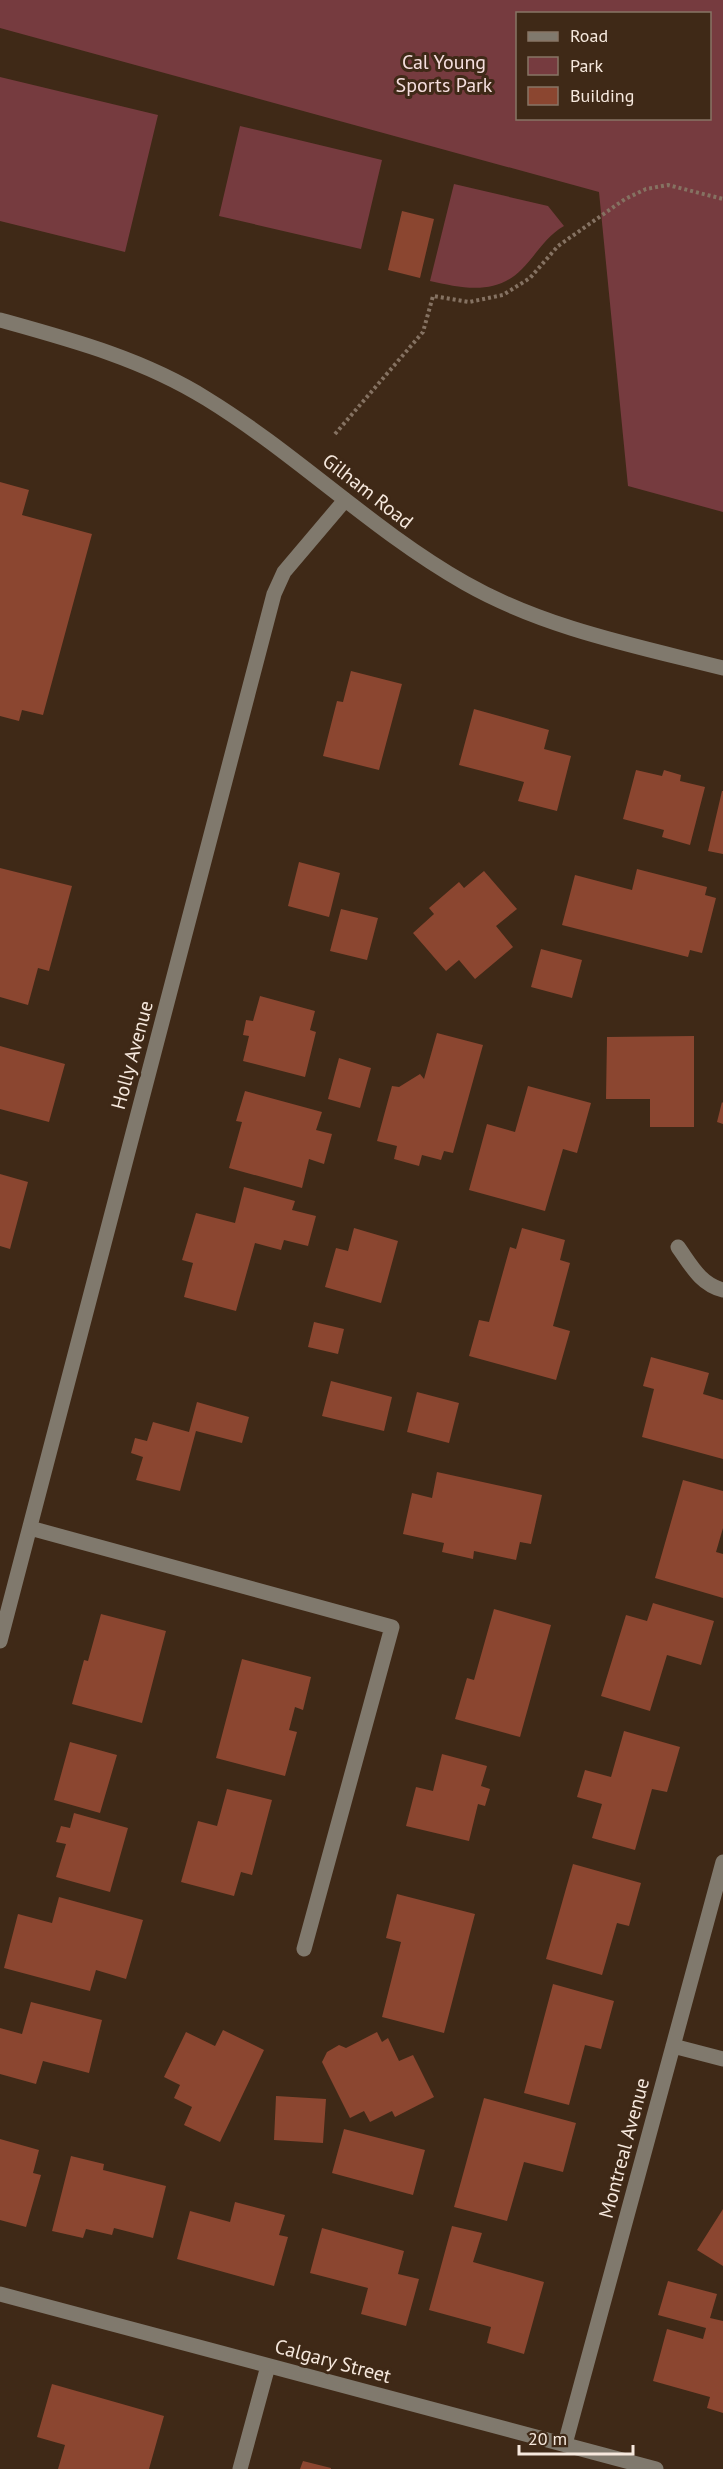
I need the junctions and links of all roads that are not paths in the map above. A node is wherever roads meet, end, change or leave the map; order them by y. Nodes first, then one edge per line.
1 (0, 320) edge
2 (345, 500) junction
3 (723, 668) edge
4 (678, 1247) dead end
5 (723, 1290) edge
6 (30, 1528) junction
7 (0, 1641) edge
8 (723, 1862) edge
9 (304, 1948) dead end
10 (673, 2046) junction
11 (723, 2059) edge
12 (0, 2294) edge
13 (268, 2366) junction
14 (565, 2444) junction
15 (240, 2469) edge
16 (656, 2469) edge

1 - 2 street, Gilham Road
2 - 3 street, Gilham Road
2 - 6 street, Holly Avenue
4 - 5 street
6 - 7 street, Holly Avenue
6 - 9 street
8 - 10 street, Montreal Avenue
10 - 11 street
10 - 14 street, Montreal Avenue
12 - 13 street, Calgary Street
13 - 14 street, Calgary Street
13 - 15 street
14 - 16 street, Calgary Street

